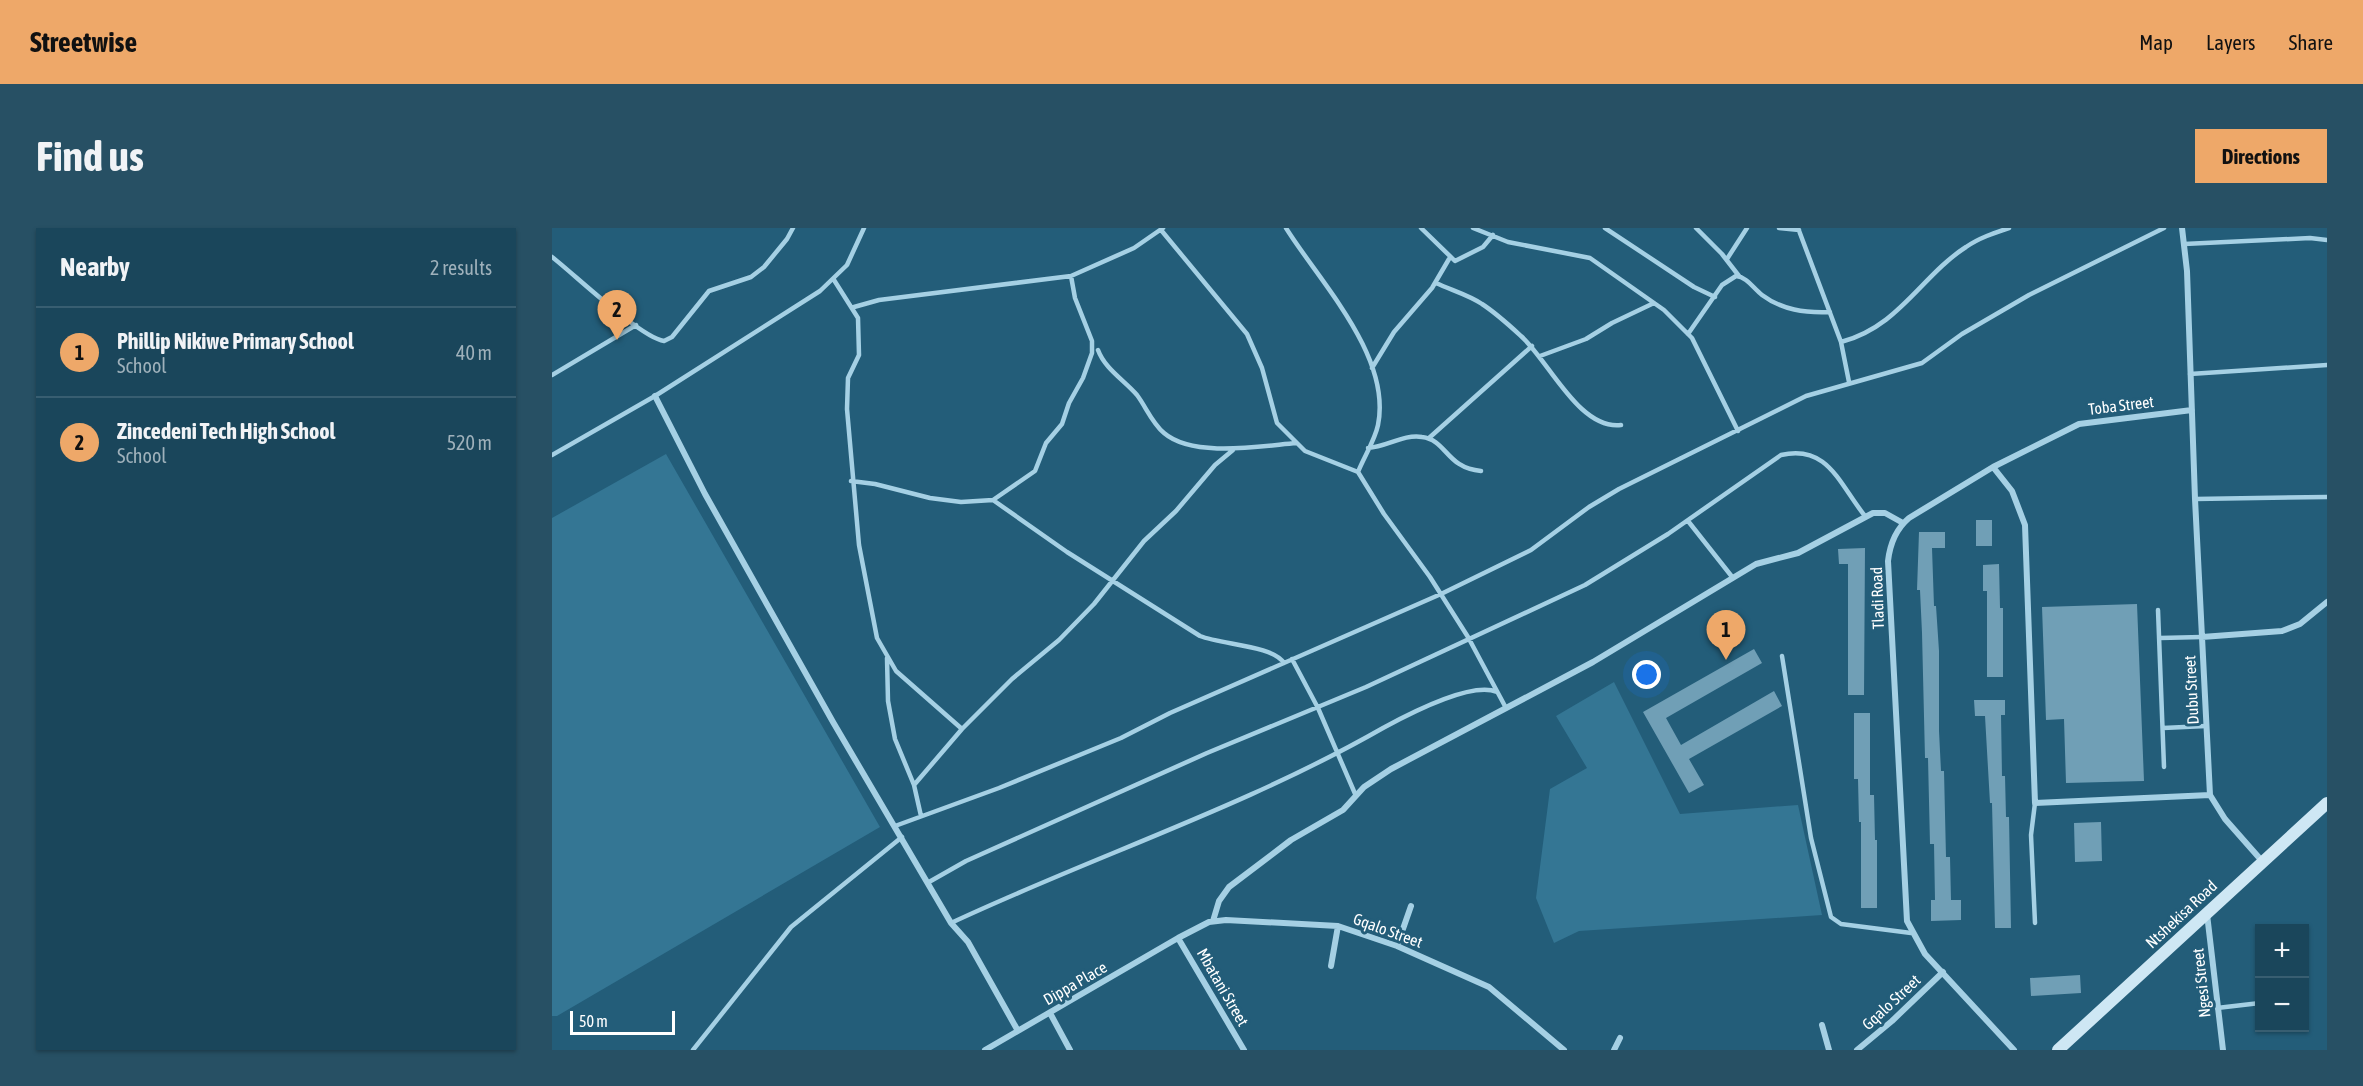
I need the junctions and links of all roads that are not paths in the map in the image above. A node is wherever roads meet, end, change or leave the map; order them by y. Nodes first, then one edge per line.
1 (793, 228) edge
2 (864, 228) edge
3 (1286, 228) edge
4 (1421, 228) edge
5 (1473, 228) edge
6 (1605, 228) edge
7 (1696, 228) edge
8 (1748, 228) edge
9 (1779, 228) edge
10 (2009, 228) edge
11 (2164, 228) edge
12 (2182, 228) edge
13 (1162, 229) edge
14 (1798, 229) edge
15 (1493, 235) junction
16 (2327, 240) edge
17 (2184, 243) junction
18 (552, 257) edge
19 (1449, 259) junction
20 (1727, 259) junction
21 (1071, 276) junction
22 (1739, 276) junction
23 (834, 280) junction
24 (1436, 283) junction
25 (1715, 297) junction
26 (1654, 303) junction
27 (854, 307) junction
28 (1830, 312) junction
29 (636, 325) junction
30 (1688, 334) junction
31 (1841, 342) junction
32 (1532, 346) junction
33 (1098, 350) dead end
34 (1540, 356) junction
35 (2327, 365) edge
36 (1372, 368) junction
37 (2190, 374) junction
38 (552, 375) edge
39 (1849, 382) junction
40 (655, 396) junction
41 (2192, 410) junction
42 (1621, 425) dead end
43 (1738, 431) junction
44 (1428, 438) junction
45 (1296, 443) junction
46 (1368, 448) junction
47 (1233, 450) junction
48 (552, 455) edge
49 (1992, 467) junction
50 (1480, 471) dead end
51 (1358, 472) junction
52 (852, 481) junction
53 (2327, 497) edge
54 (2195, 499) junction
55 (993, 500) junction
56 (1865, 516) junction
57 (1688, 521) junction
58 (1903, 523) junction
59 (1733, 578) junction
60 (1113, 579) junction
61 (1441, 594) junction
62 (2327, 602) edge
63 (2158, 610) dead end
64 (1468, 637) junction
65 (2202, 637) junction
66 (2160, 638) junction
67 (1782, 656) dead end
68 (887, 658) junction
69 (1292, 659) junction
70 (1284, 663) junction
71 (1498, 693) junction
72 (1318, 708) junction
73 (1506, 708) junction
74 (2206, 726) junction
75 (2163, 728) junction
76 (962, 729) junction
77 (1336, 755) junction
78 (2164, 767) dead end
79 (914, 785) junction
80 (2210, 795) junction
81 (1356, 796) junction
82 (2035, 802) junction
83 (2327, 803) edge
84 (921, 816) junction
85 (895, 826) junction
86 (902, 837) junction
87 (2262, 861) junction
88 (928, 882) junction
89 (1411, 906) dead end
90 (2207, 914) junction
91 (1213, 921) junction
92 (951, 923) junction
93 (2035, 923) dead end
94 (1338, 926) junction
95 (1911, 933) junction
96 (1178, 938) junction
97 (1397, 946) junction
98 (1331, 966) dead end
99 (1943, 972) junction
100 (2255, 1003) edge
101 (2217, 1008) junction
102 (1050, 1013) junction
103 (1822, 1025) dead end
104 (1018, 1031) junction
105 (1620, 1038) dead end
106 (693, 1050) edge
107 (985, 1050) edge
108 (1070, 1050) edge
109 (1244, 1050) edge
110 (1564, 1050) edge
111 (1614, 1050) edge
112 (1829, 1050) edge
113 (1857, 1050) edge
114 (2014, 1050) edge
115 (2058, 1050) edge
116 (2223, 1050) edge

1 - 29 lane
2 - 23 lane
3 - 36 lane
4 - 19 lane
5 - 15 lane
6 - 25 lane
7 - 20 lane
8 - 20 lane
9 - 14 lane
10 - 31 lane
11 - 39 lane
12 - 17 street, Dubu Street
13 - 21 lane
13 - 45 lane
14 - 28 lane
15 - 19 lane
15 - 26 lane
16 - 17 lane
17 - 37 street, Dubu Street
18 - 29 lane
19 - 24 lane
20 - 22 lane
21 - 27 lane
21 - 55 lane
22 - 25 lane
22 - 28 lane
23 - 27 lane
23 - 40 lane
24 - 32 lane
24 - 36 lane
25 - 30 lane
26 - 30 lane
26 - 34 lane
27 - 52 lane
28 - 31 lane
29 - 38 lane
30 - 43 lane
31 - 39 lane
32 - 34 lane
32 - 44 lane
33 - 47 lane
34 - 42 lane
35 - 37 lane
36 - 46 lane
37 - 41 street, Dubu Street
39 - 43 lane
40 - 48 lane
40 - 85 street
41 - 49 street, Toba Street
41 - 54 street, Dubu Street
43 - 61 lane
44 - 46 lane
44 - 50 lane
45 - 47 lane
45 - 51 lane
46 - 51 lane
47 - 60 lane
49 - 58 street
49 - 82 street
51 - 61 lane
52 - 55 lane
52 - 68 lane
53 - 54 lane
54 - 65 street, Dubu Street
55 - 60 lane
56 - 57 lane
56 - 58 street
56 - 59 street
57 - 59 lane
57 - 64 lane
58 - 95 street, Tladi Road
59 - 73 street
60 - 70 lane
60 - 76 lane
61 - 64 lane
61 - 69 lane
62 - 65 street
63 - 66 lane
64 - 71 lane
64 - 72 lane
65 - 66 lane
65 - 74 street, Dubu Street
66 - 75 lane
67 - 95 lane
68 - 76 lane
68 - 79 lane
69 - 70 lane
69 - 72 lane
70 - 84 lane
71 - 73 lane
71 - 77 lane
72 - 77 lane
72 - 88 lane
73 - 81 street
74 - 75 lane
74 - 80 street, Dubu Street
75 - 78 lane
76 - 79 lane
77 - 81 lane
77 - 92 lane
79 - 84 lane
80 - 82 street
80 - 87 street, Dubu Street
81 - 91 street
82 - 93 lane
83 - 87 street, Ntshekisa Road
84 - 85 lane
85 - 86 street
86 - 88 street
86 - 106 lane
87 - 90 street, Ntshekisa Road
88 - 92 street
89 - 97 street
90 - 101 street, Ngesi Street
90 - 115 street, Ntshekisa Road
91 - 94 street, Gqalo Street
91 - 96 street, Gqalo Street
92 - 104 street
94 - 97 street, Gqalo Street
94 - 98 street
95 - 99 street, Tladi Road
96 - 102 street, Dippa Place
96 - 109 street, Mbatani Street
97 - 110 street, Gqalo Street
99 - 113 street, Gqalo Street
99 - 114 street, Tladi Road
100 - 101 lane
101 - 116 street, Ngesi Street
102 - 104 street, Dippa Place
102 - 108 street
103 - 112 street
104 - 107 street, Dippa Place
105 - 111 street

